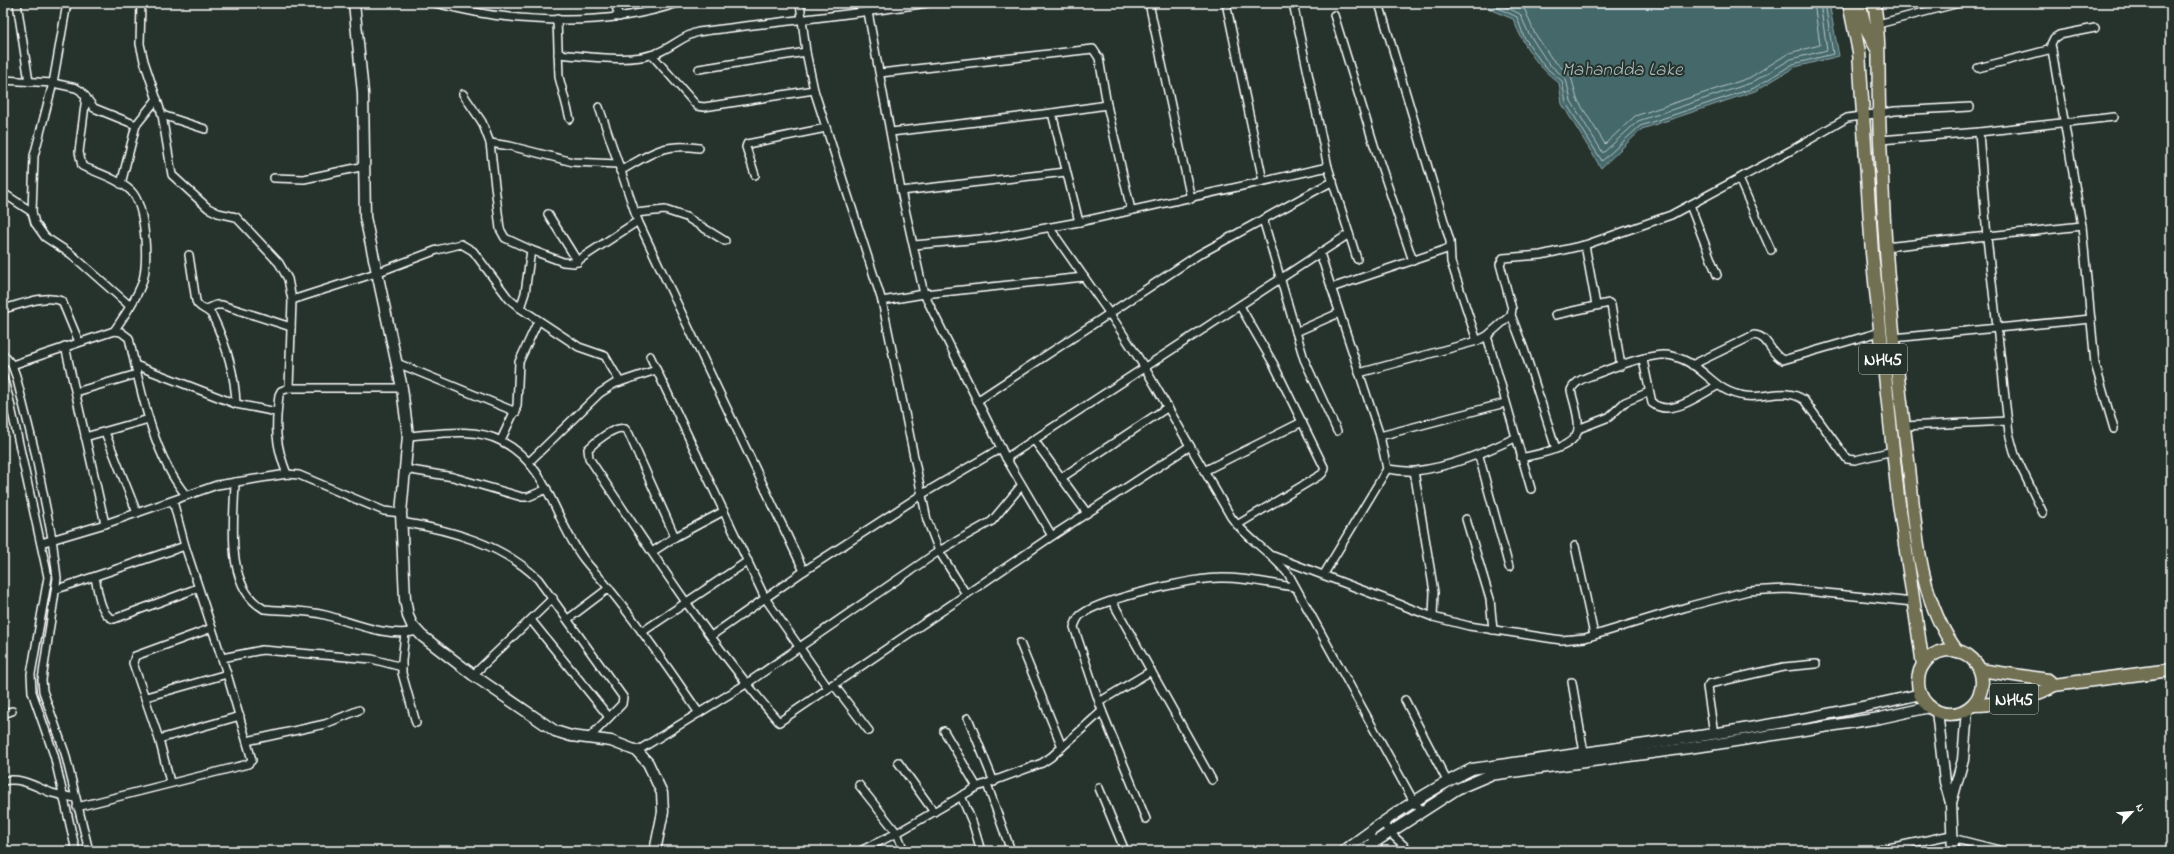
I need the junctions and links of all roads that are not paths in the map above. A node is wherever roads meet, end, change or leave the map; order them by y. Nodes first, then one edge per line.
1 (17, 3) edge
2 (67, 3) edge
3 (141, 3) edge
4 (354, 3) edge
5 (437, 3) edge
6 (616, 3) edge
7 (678, 3) edge
8 (800, 3) edge
9 (927, 3) edge
10 (1149, 3) edge
11 (1226, 3) edge
12 (1293, 3) edge
13 (1379, 3) edge
14 (1849, 3) edge
15 (1859, 3) edge
16 (1874, 3) edge
17 (1958, 3) edge
18 (868, 12) junction
19 (1334, 15) dead end
20 (619, 17) junction
21 (802, 18) junction
22 (557, 19) junction
23 (1878, 24) junction
24 (2095, 28) dead end
25 (1866, 29) junction
26 (2052, 49) junction
27 (806, 52) junction
28 (1859, 52) junction
29 (1878, 52) junction
30 (558, 54) junction
31 (652, 55) junction
32 (1978, 68) dead end
33 (699, 69) dead end
34 (880, 73) junction
35 (3, 80) edge
36 (29, 82) junction
37 (53, 83) junction
38 (814, 90) junction
39 (463, 94) dead end
40 (86, 97) junction
41 (157, 99) junction
42 (1106, 105) junction
43 (600, 107) dead end
44 (1970, 107) dead end
45 (1052, 113) junction
46 (1879, 114) junction
47 (162, 115) junction
48 (1865, 116) junction
49 (2114, 117) dead end
50 (570, 118) dead end
51 (2065, 123) junction
52 (136, 125) junction
53 (826, 128) junction
54 (205, 129) dead end
55 (891, 132) junction
56 (1979, 132) junction
57 (1880, 140) junction
58 (490, 143) junction
59 (699, 148) dead end
60 (365, 166) junction
61 (1328, 167) junction
62 (619, 168) junction
63 (1066, 172) junction
64 (755, 175) dead end
65 (274, 178) dead end
66 (1739, 179) junction
67 (1263, 181) junction
68 (1333, 181) junction
69 (121, 184) junction
70 (901, 191) junction
71 (3, 193) edge
72 (1191, 199) junction
73 (1690, 205) junction
74 (1131, 210) junction
75 (32, 212) junction
76 (635, 213) junction
77 (548, 214) dead end
78 (1263, 219) junction
79 (638, 221) junction
80 (1079, 222) junction
81 (2082, 226) junction
82 (1049, 227) junction
83 (1349, 234) junction
84 (1987, 238) junction
85 (725, 241) dead end
86 (914, 245) junction
87 (1585, 245) junction
88 (1450, 248) junction
89 (1885, 248) junction
90 (531, 250) junction
91 (1771, 250) dead end
92 (1320, 253) junction
93 (189, 255) dead end
94 (1357, 259) dead end
95 (1413, 261) junction
96 (578, 262) junction
97 (376, 273) junction
98 (1717, 275) dead end
99 (1084, 277) junction
100 (1282, 278) junction
101 (1331, 288) junction
102 (924, 294) junction
103 (292, 300) junction
104 (882, 301) junction
105 (1596, 305) junction
106 (130, 306) junction
107 (1240, 306) junction
108 (520, 308) junction
109 (207, 309) junction
110 (3, 310) edge
111 (1339, 313) junction
112 (1110, 314) junction
113 (1511, 315) junction
114 (1555, 315) dead end
115 (2091, 319) junction
116 (538, 321) junction
117 (291, 327) junction
118 (1997, 328) junction
119 (114, 331) junction
120 (1296, 332) junction
121 (1880, 332) junction
122 (1486, 336) junction
123 (1893, 338) junction
124 (1477, 341) junction
125 (79, 342) junction
126 (65, 346) junction
127 (3, 354) edge
128 (650, 356) dead end
129 (1643, 360) junction
130 (397, 363) junction
131 (12, 365) junction
132 (135, 365) junction
133 (1692, 365) junction
134 (1621, 366) junction
135 (1145, 368) junction
136 (656, 370) junction
137 (137, 374) junction
138 (1359, 374) junction
139 (3, 378) edge
140 (620, 382) junction
141 (1717, 386) junction
142 (289, 388) junction
143 (402, 388) junction
144 (76, 392) junction
145 (1650, 392) junction
146 (977, 401) junction
147 (1505, 403) junction
148 (236, 404) junction
149 (1168, 407) junction
150 (277, 412) junction
151 (516, 412) junction
152 (149, 419) junction
153 (2008, 421) junction
154 (1302, 422) junction
155 (1904, 426) junction
156 (1578, 428) junction
157 (2114, 429) dead end
158 (1337, 431) dead end
159 (105, 432) junction
160 (408, 436) junction
161 (1380, 436) junction
162 (85, 437) junction
163 (1515, 438) junction
164 (501, 440) junction
165 (1034, 440) junction
166 (1190, 446) junction
167 (1001, 448) junction
168 (1556, 449) junction
169 (1893, 451) junction
170 (1479, 456) junction
171 (1006, 458) junction
172 (1521, 458) junction
173 (530, 461) junction
174 (405, 469) junction
175 (1387, 470) junction
176 (1204, 471) junction
177 (1414, 471) junction
178 (287, 474) junction
179 (1061, 478) junction
180 (235, 482) junction
181 (1021, 486) junction
182 (547, 489) junction
183 (1531, 489) dead end
184 (186, 495) junction
185 (921, 495) junction
186 (173, 501) junction
187 (724, 511) junction
188 (2043, 512) dead end
189 (137, 513) junction
190 (1087, 513) junction
191 (401, 518) junction
192 (1466, 519) dead end
193 (105, 524) junction
194 (1237, 525) junction
195 (1052, 536) junction
196 (675, 537) junction
197 (52, 538) junction
198 (41, 543) junction
199 (185, 546) junction
200 (1575, 546) dead end
201 (939, 551) junction
202 (652, 552) junction
203 (1271, 555) junction
204 (748, 561) junction
205 (1509, 567) dead end
206 (804, 571) junction
207 (1324, 574) junction
208 (95, 578) junction
209 (1295, 587) junction
210 (198, 588) junction
211 (609, 588) junction
212 (57, 589) junction
213 (966, 594) junction
214 (553, 598) junction
215 (765, 598) junction
216 (686, 601) junction
217 (1112, 601) junction
218 (1913, 602) junction
219 (1433, 617) junction
220 (568, 619) junction
221 (531, 620) junction
222 (212, 628) junction
223 (1492, 630) junction
224 (418, 631) junction
225 (642, 632) junction
226 (405, 633) junction
227 (1594, 635) junction
228 (711, 636) junction
229 (1020, 642) dead end
230 (799, 648) junction
231 (1957, 650) junction
232 (222, 658) junction
233 (1816, 664) dead end
234 (1923, 665) junction
235 (402, 667) junction
236 (1980, 670) junction
237 (2171, 670) edge
238 (1151, 671) junction
239 (227, 674) junction
240 (473, 675) junction
241 (1572, 682) dead end
242 (746, 684) junction
243 (2054, 684) junction
244 (830, 686) junction
245 (1921, 694) junction
246 (146, 697) junction
247 (1405, 700) dead end
248 (1099, 702) junction
249 (1970, 708) junction
250 (1933, 709) junction
251 (359, 710) dead end
252 (12, 711) dead end
253 (1102, 711) junction
254 (699, 713) junction
255 (3, 714) edge
256 (240, 716) junction
257 (609, 717) junction
258 (968, 718) dead end
259 (416, 723) dead end
260 (869, 731) dead end
261 (944, 731) dead end
262 (1714, 734) junction
263 (589, 738) junction
264 (159, 739) junction
265 (247, 741) junction
266 (1062, 747) junction
267 (637, 750) junction
268 (1584, 753) junction
269 (898, 762) dead end
270 (1212, 780) dead end
271 (3, 781) edge
272 (170, 782) junction
273 (1447, 782) junction
274 (990, 783) junction
275 (859, 785) dead end
276 (977, 787) junction
277 (1099, 788) dead end
278 (62, 795) junction
279 (961, 796) junction
280 (75, 798) junction
281 (1414, 802) junction
282 (1952, 803) junction
283 (77, 808) junction
284 (1422, 811) junction
285 (934, 812) junction
286 (1146, 819) dead end
287 (1383, 822) junction
288 (1368, 832) junction
289 (1389, 832) junction
290 (897, 833) junction
291 (1952, 837) junction
292 (1377, 846) edge
293 (76, 851) edge
294 (89, 851) edge
295 (655, 851) edge
296 (860, 851) edge
297 (904, 851) edge
298 (981, 851) edge
299 (1011, 851) edge
300 (1125, 851) edge
301 (1344, 851) edge
302 (1361, 851) edge
303 (1410, 851) edge
304 (1874, 851) edge
305 (1953, 851) edge
306 (2003, 851) edge

1 - 36 street
2 - 37 street
3 - 41 street
4 - 60 street
5 - 22 street
6 - 20 street
7 - 20 street
8 - 21 street
9 - 18 street
10 - 72 street
11 - 67 street
12 - 61 street
13 - 88 street
14 - 28 highway, NH45
15 - 25 highway
16 - 23 highway, NH45
17 - 23 street
18 - 21 street
18 - 34 street
19 - 95 street
20 - 22 street
21 - 27 street
21 - 31 street
22 - 30 street
23 - 29 highway, NH45
24 - 26 street
25 - 28 highway
25 - 29 highway
26 - 32 street
26 - 51 street
27 - 33 street
27 - 38 street
28 - 48 highway, NH45
29 - 46 highway, NH45
30 - 31 street
30 - 50 street
31 - 38 street
34 - 42 street
34 - 55 street
35 - 36 street
36 - 37 street
37 - 40 street
37 - 75 street
38 - 53 street
39 - 58 street
40 - 52 street
40 - 69 street
41 - 47 street
41 - 52 street
42 - 45 street
42 - 74 street
43 - 62 street
44 - 46 street
45 - 55 street
45 - 63 street
46 - 48 street
46 - 57 highway, NH45
47 - 54 street
47 - 103 street
48 - 66 street
48 - 121 highway, NH45
49 - 51 street
51 - 56 street
51 - 81 street
52 - 69 street
53 - 64 street
53 - 104 street
55 - 70 street
56 - 57 street
56 - 84 street
57 - 89 highway, NH45
58 - 62 street
58 - 90 street
59 - 62 street
60 - 65 street
60 - 97 street
61 - 67 street
61 - 68 street
62 - 76 street
63 - 70 street
63 - 80 street
66 - 73 street
66 - 91 street
67 - 72 street
68 - 78 street
68 - 83 street
69 - 106 street
70 - 86 street
71 - 75 street
72 - 74 street
73 - 87 street
73 - 98 street
74 - 80 street
75 - 106 street
76 - 79 street
76 - 85 street
77 - 96 street
78 - 100 street
78 - 112 street
79 - 96 street
79 - 206 street
80 - 82 street
81 - 84 street
81 - 115 street
82 - 86 street
82 - 99 street
83 - 92 street
83 - 94 street
84 - 89 street
84 - 118 street
86 - 102 street
87 - 105 street
87 - 113 street
88 - 95 street
88 - 124 street
89 - 123 highway, NH45
90 - 96 street
90 - 108 street
92 - 100 street
92 - 101 street
93 - 109 street
95 - 101 street
97 - 103 street
97 - 108 street
97 - 130 street
99 - 102 street
99 - 112 street
100 - 107 street
100 - 120 street
101 - 111 street
102 - 104 street
102 - 146 street
103 - 117 street
104 - 185 street
105 - 114 street
105 - 134 street
106 - 119 street
107 - 135 street
107 - 154 street
108 - 116 street
109 - 117 street
109 - 148 street
110 - 125 street
111 - 120 street
111 - 138 street
112 - 135 street
112 - 146 street
113 - 122 street
113 - 168 street
115 - 118 street
115 - 157 street
116 - 140 street
116 - 151 street
117 - 142 street
118 - 123 street
118 - 153 street
119 - 125 street
119 - 132 street
120 - 158 street
121 - 133 street
121 - 169 highway, NH45
122 - 124 street
122 - 147 street
123 - 155 highway, NH45
124 - 138 street
125 - 126 street
126 - 131 street
126 - 144 street
127 - 131 street
128 - 136 street
129 - 133 street
129 - 134 street
129 - 145 street
130 - 143 street
130 - 151 street
131 - 197 street
132 - 137 street
132 - 148 street
133 - 141 street
134 - 156 street
135 - 149 street
135 - 165 street
136 - 140 street
136 - 187 street
137 - 144 street
137 - 152 street
138 - 161 street
139 - 198 street
140 - 173 street
141 - 145 street
141 - 169 street
142 - 143 street
142 - 150 street
143 - 160 street
144 - 162 street
145 - 156 street
146 - 167 street
147 - 161 street
147 - 163 street
148 - 150 street
149 - 166 street
149 - 179 street
150 - 178 street
151 - 164 street
152 - 159 street
152 - 184 street
153 - 155 street
153 - 188 street
154 - 176 street
154 - 194 street
155 - 231 highway, NH45
156 - 168 street
159 - 162 street
159 - 189 street
160 - 164 street
160 - 174 street
161 - 175 street
162 - 193 street
163 - 170 street
163 - 172 street
164 - 173 street
165 - 171 street
165 - 179 street
166 - 176 street
166 - 190 street
167 - 171 street
167 - 185 street
168 - 172 street
169 - 218 highway, NH45
170 - 177 street
170 - 205 street
171 - 181 street
172 - 183 street
173 - 182 street
174 - 182 street
174 - 191 street
175 - 177 street
175 - 207 street
176 - 194 street
177 - 219 street
178 - 180 street
178 - 191 street
179 - 190 street
180 - 184 street
180 - 226 street
181 - 195 street
181 - 201 street
182 - 211 street
184 - 186 street
185 - 201 street
185 - 206 street
186 - 189 street
186 - 199 street
187 - 196 street
187 - 204 street
189 - 193 street
190 - 195 street
191 - 214 street
191 - 224 street
192 - 223 street
193 - 197 street
194 - 203 street
195 - 213 street
196 - 202 street
196 - 202 street
197 - 198 street
197 - 212 street
198 - 278 street
199 - 208 street
199 - 210 street
200 - 227 street
201 - 213 street
201 - 230 street
202 - 216 street
203 - 207 street
203 - 209 street
204 - 215 street
204 - 216 street
206 - 215 street
207 - 219 street
208 - 210 street
208 - 212 street
209 - 217 street
209 - 281 street
210 - 222 street
211 - 220 street
211 - 225 street
212 - 280 street
213 - 244 street
214 - 220 street
214 - 221 street
215 - 228 street
215 - 230 street
216 - 225 street
216 - 228 street
217 - 238 street
217 - 248 street
218 - 227 street
218 - 234 highway, NH45
219 - 223 street
220 - 257 street
221 - 240 street
221 - 257 street
222 - 232 street
222 - 246 street
223 - 227 street
224 - 226 street
224 - 240 street
225 - 254 street
226 - 235 street
228 - 242 street
229 - 266 street
230 - 242 street
230 - 244 street
231 - 234 highway
231 - 236 highway, NH45
232 - 235 street
232 - 239 street
233 - 262 street
234 - 245 highway, NH45
235 - 259 street
236 - 243 highway, NH45
236 - 249 highway, NH45
237 - 243 highway, NH45
238 - 248 street
238 - 270 street
239 - 246 street
239 - 256 street
240 - 263 street
241 - 268 street
242 - 244 street
242 - 254 street
243 - 249 highway, NH45
244 - 260 street
245 - 250 highway
245 - 262 street
246 - 264 street
247 - 273 street
248 - 253 street
249 - 250 highway, NH45
249 - 282 street
250 - 282 street
250 - 284 street
251 - 265 street
252 - 255 street
253 - 266 street
253 - 286 street
254 - 267 street
256 - 264 street
256 - 265 street
257 - 263 street
258 - 274 street
261 - 276 street
262 - 268 street
263 - 267 street
264 - 272 street
265 - 272 street
266 - 274 street
267 - 295 street
268 - 273 street
269 - 285 street
271 - 278 street
272 - 283 street
273 - 281 street
274 - 276 street
274 - 299 street
275 - 290 street
276 - 279 street
277 - 300 street
278 - 280 street
278 - 293 street
279 - 285 street
279 - 298 street
280 - 283 street
281 - 284 street
281 - 287 street
282 - 291 street
283 - 294 street
284 - 289 street
285 - 290 street
287 - 288 street
287 - 289 street
288 - 292 street
288 - 301 street
289 - 292 street
289 - 303 street
290 - 296 street
290 - 297 street
291 - 304 street
291 - 305 street
291 - 306 street
292 - 302 street

